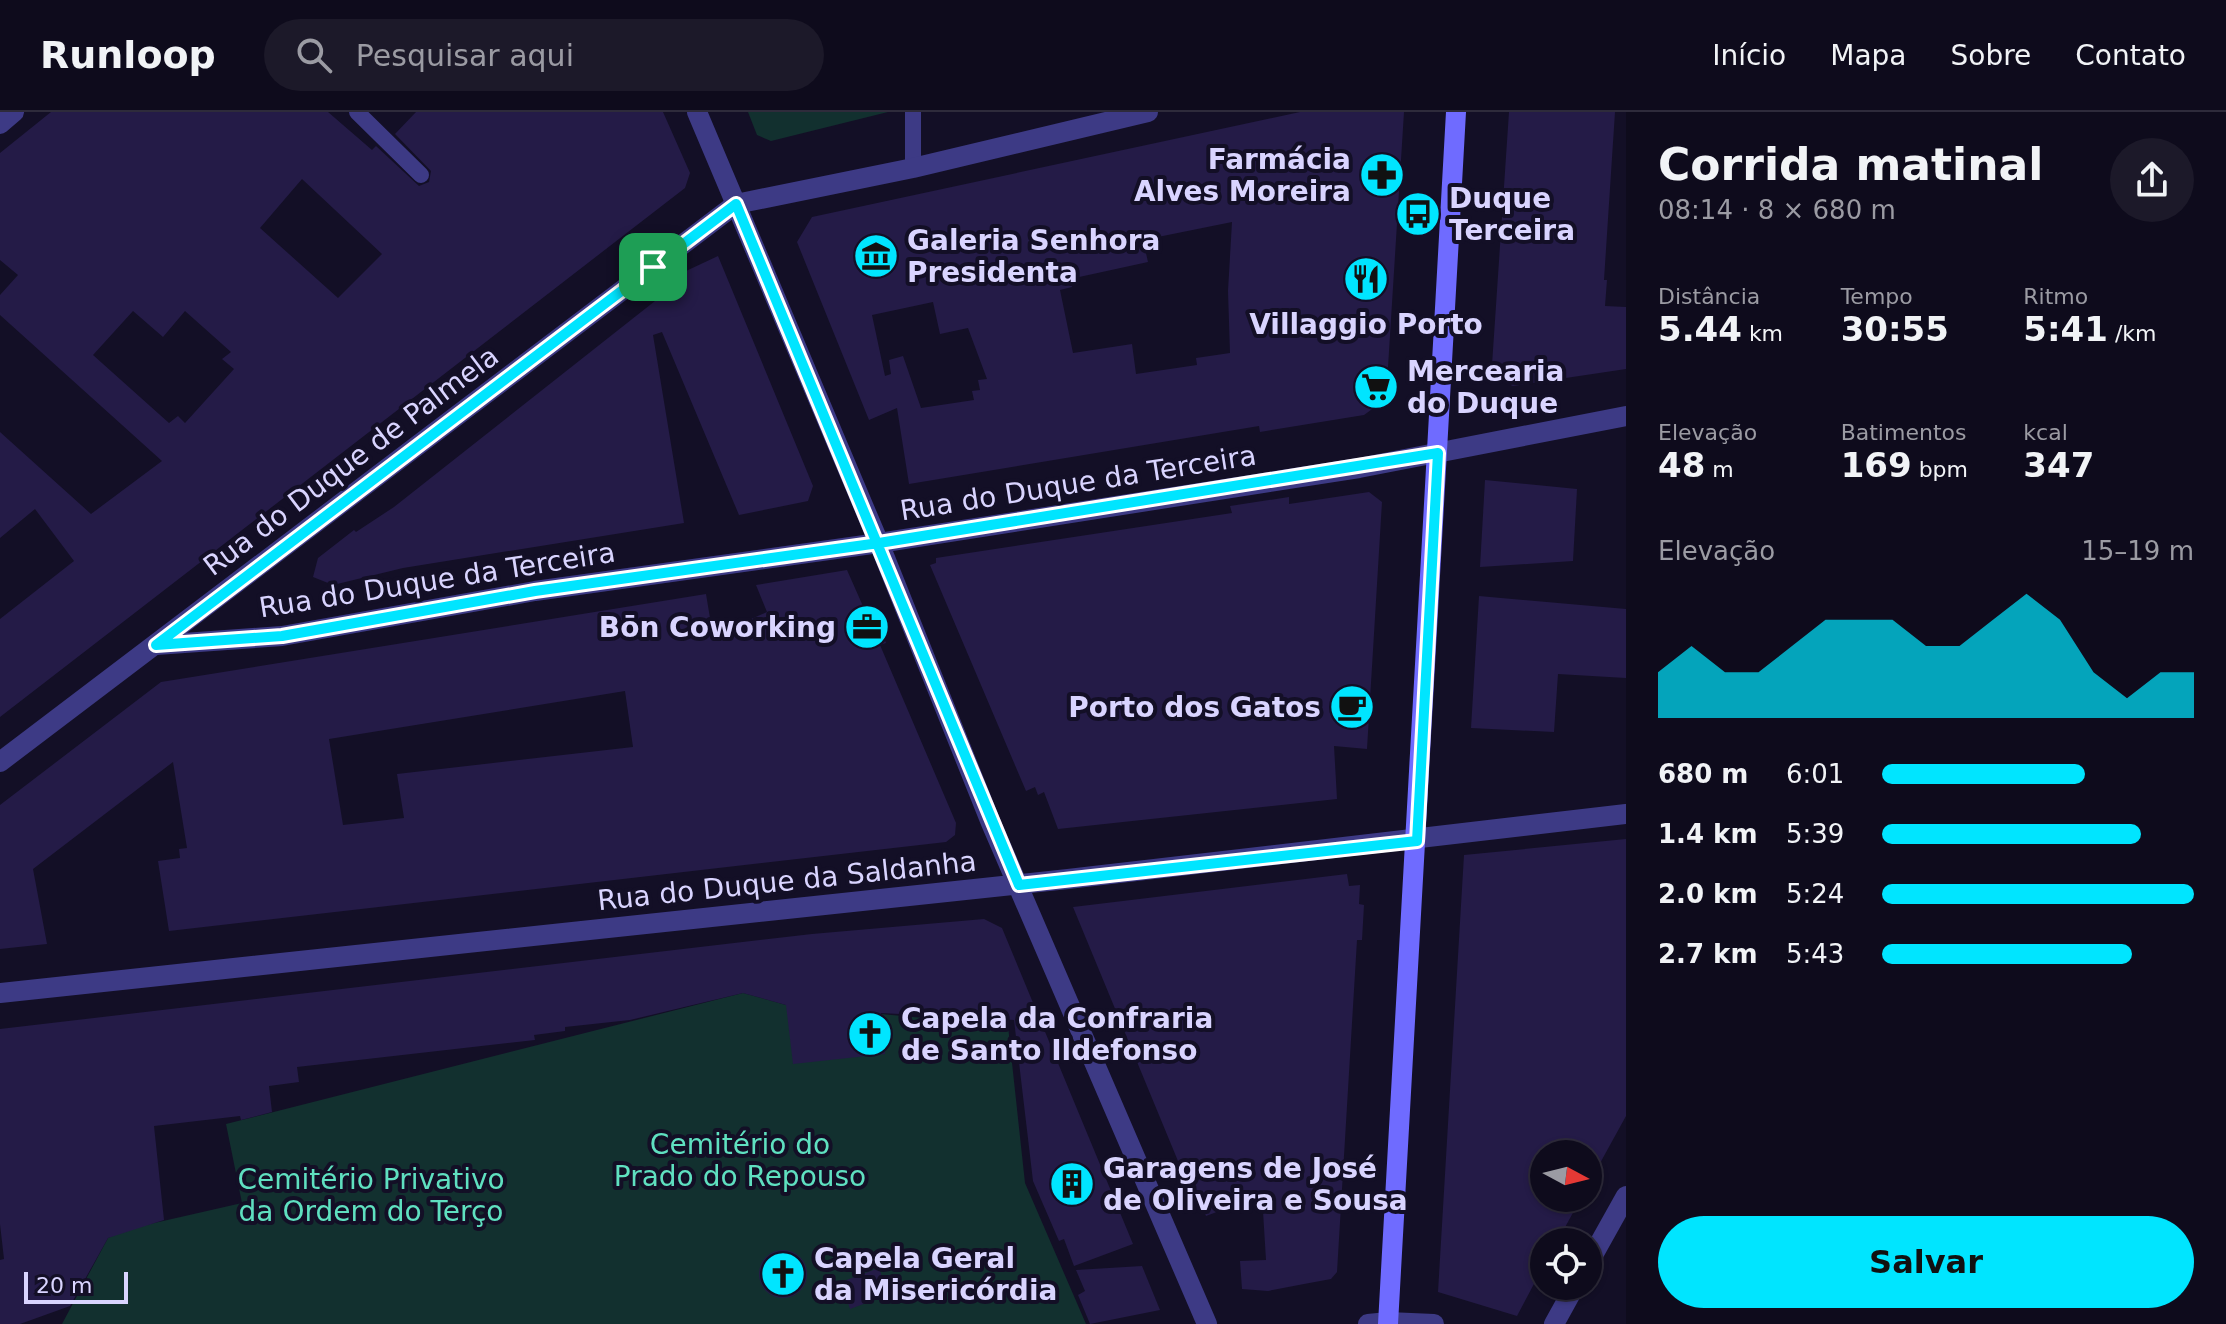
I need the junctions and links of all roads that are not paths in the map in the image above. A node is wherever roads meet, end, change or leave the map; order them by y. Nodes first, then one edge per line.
1 (14, 112) edge
2 (357, 112) edge
3 (697, 112) edge
4 (913, 112) edge
5 (1148, 112) edge
6 (1456, 112) edge
7 (0, 124) edge
8 (913, 168) junction
9 (421, 175) dead end
10 (736, 204) junction
11 (1626, 416) edge
12 (1438, 453) junction
13 (879, 543) junction
14 (156, 645) junction
15 (0, 762) edge
16 (1626, 814) edge
17 (1417, 841) junction
18 (1019, 885) junction
19 (0, 993) edge
20 (1626, 1196) edge
21 (1602, 1239) edge
22 (1567, 1300) edge
23 (1381, 1323) edge
24 (1207, 1324) edge
25 (1434, 1324) edge
26 (1554, 1324) edge

1 - 7 street
2 - 9 lane
3 - 10 street
4 - 8 lane
5 - 8 street
6 - 12 main road
8 - 10 street
10 - 13 street
10 - 14 street, Rua do Duque de Palmela
11 - 12 street, Rua do Duque da Terceira
12 - 13 street, Rua do Duque da Terceira
12 - 17 main road
13 - 14 street, Rua do Duque da Terceira
13 - 18 street
14 - 15 street, Rua do Duque de Palmela
16 - 17 street, Rua do Duque da Saldanha
17 - 18 street, Rua do Duque da Saldanha
17 - 23 main road
18 - 19 street, Rua do Duque da Saldanha
18 - 24 street
20 - 21 street
22 - 26 street
23 - 25 street

